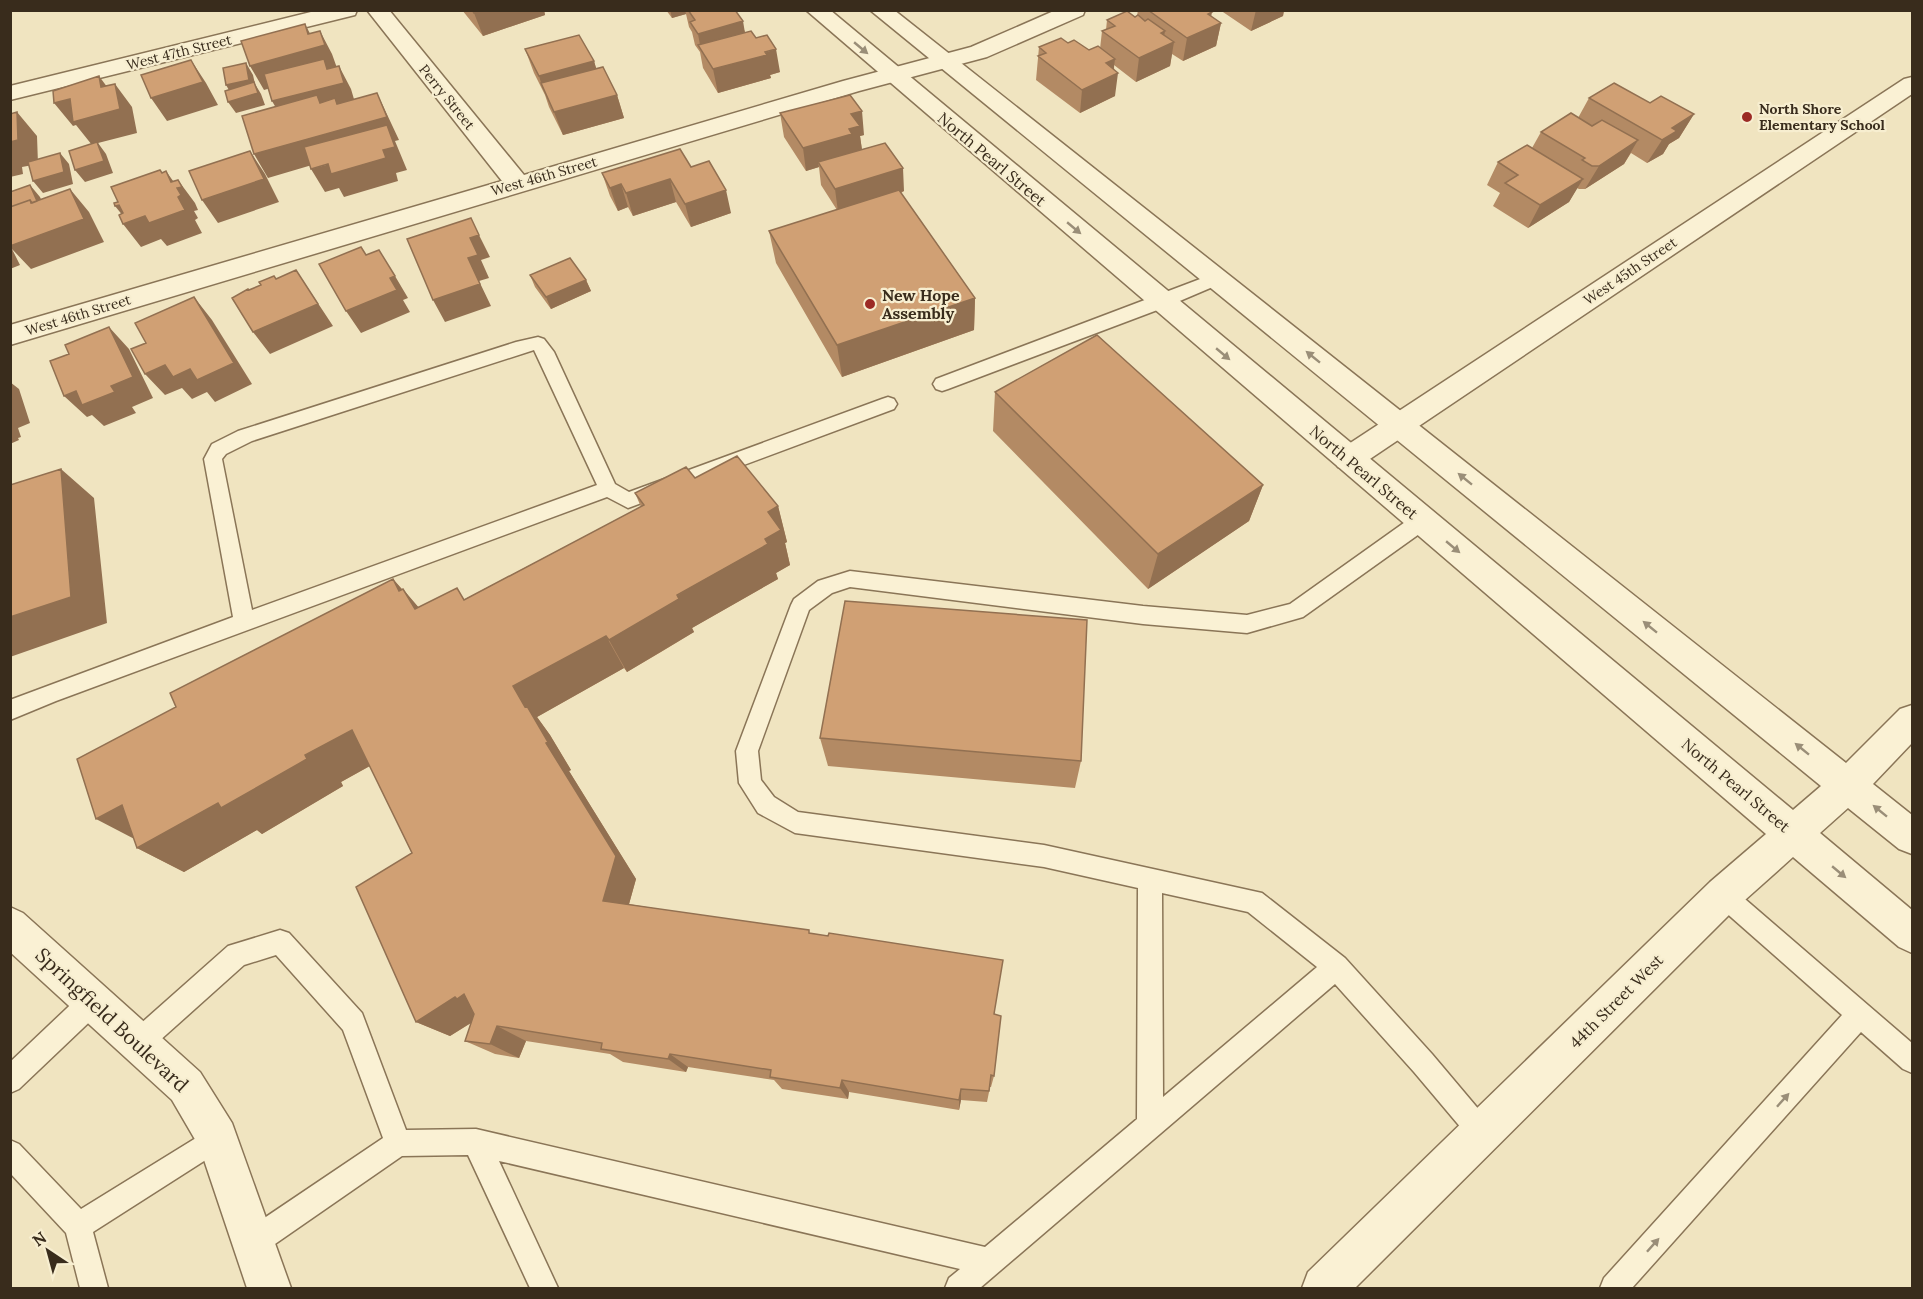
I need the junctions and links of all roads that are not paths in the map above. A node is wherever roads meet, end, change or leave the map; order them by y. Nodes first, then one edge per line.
1 (347, 10) edge
2 (377, 10) edge
3 (816, 10) edge
4 (880, 10) edge
5 (1075, 10) edge
6 (943, 61) junction
7 (892, 75) junction
8 (1912, 84) edge
9 (10, 93) edge
10 (517, 183) junction
11 (1216, 279) junction
12 (1162, 302) junction
13 (10, 335) edge
14 (942, 384) dead end
15 (888, 404) dead end
16 (1399, 426) junction
17 (1348, 459) junction
18 (608, 489) junction
19 (1422, 521) junction
20 (244, 623) junction
21 (10, 710) edge
22 (1912, 720) edge
23 (1848, 785) junction
24 (1794, 835) junction
25 (1912, 837) edge
26 (1150, 879) junction
27 (1723, 895) junction
28 (10, 926) edge
29 (1912, 934) edge
30 (1336, 967) junction
31 (93, 1001) junction
32 (1860, 1014) junction
33 (139, 1042) junction
34 (1912, 1060) edge
35 (10, 1080) edge
36 (1150, 1126) junction
37 (1482, 1133) junction
38 (217, 1138) junction
39 (476, 1142) junction
40 (398, 1143) junction
41 (10, 1153) edge
42 (78, 1226) junction
43 (252, 1243) junction
44 (989, 1262) junction
45 (1336, 1285) edge
46 (94, 1288) edge
47 (269, 1288) edge
48 (544, 1288) edge
49 (959, 1288) edge
50 (1614, 1288) edge

1 - 9 street, West 47th Street
2 - 10 street, Perry Street
3 -> 7 street, North Pearl Street
4 - 6 street
5 - 6 street, West 46th Street
6 - 7 street, West 46th Street
6 - 11 street
7 - 10 street, West 46th Street
7 -> 12 street, North Pearl Street
8 - 16 street, West 45th Street
10 - 13 street, West 46th Street
11 - 12 lane
16 -> 11 street
12 - 14 lane
12 -> 17 street, North Pearl Street
15 - 18 lane
16 - 17 street, West 45th Street
23 -> 16 street
17 - 19 street, North Pearl Street
18 - 20 lane
18 - 20 lane
19 -> 24 street, North Pearl Street
19 - 26 lane
20 - 21 lane
22 - 23 street, 44th Street West
23 - 24 street, 44th Street West
25 -> 23 street
24 - 27 street, 44th Street West
24 -> 29 street, North Pearl Street
26 - 30 lane
26 - 36 lane
27 - 32 lane
27 - 37 street, 44th Street West
28 - 31 street, Springfield Boulevard
30 - 36 lane
30 - 37 lane
31 - 33 street, Springfield Boulevard
31 - 35 lane
32 - 34 lane
50 -> 32 lane
33 - 38 street, Springfield Boulevard
33 - 40 lane
36 - 44 lane
37 - 45 street, 44th Street West
38 - 42 lane
38 - 43 street, Springfield Boulevard
39 - 40 lane
39 - 44 lane
39 - 48 lane
40 - 43 lane
41 - 42 lane
42 - 46 lane
43 - 47 street, Springfield Boulevard
44 - 49 lane

